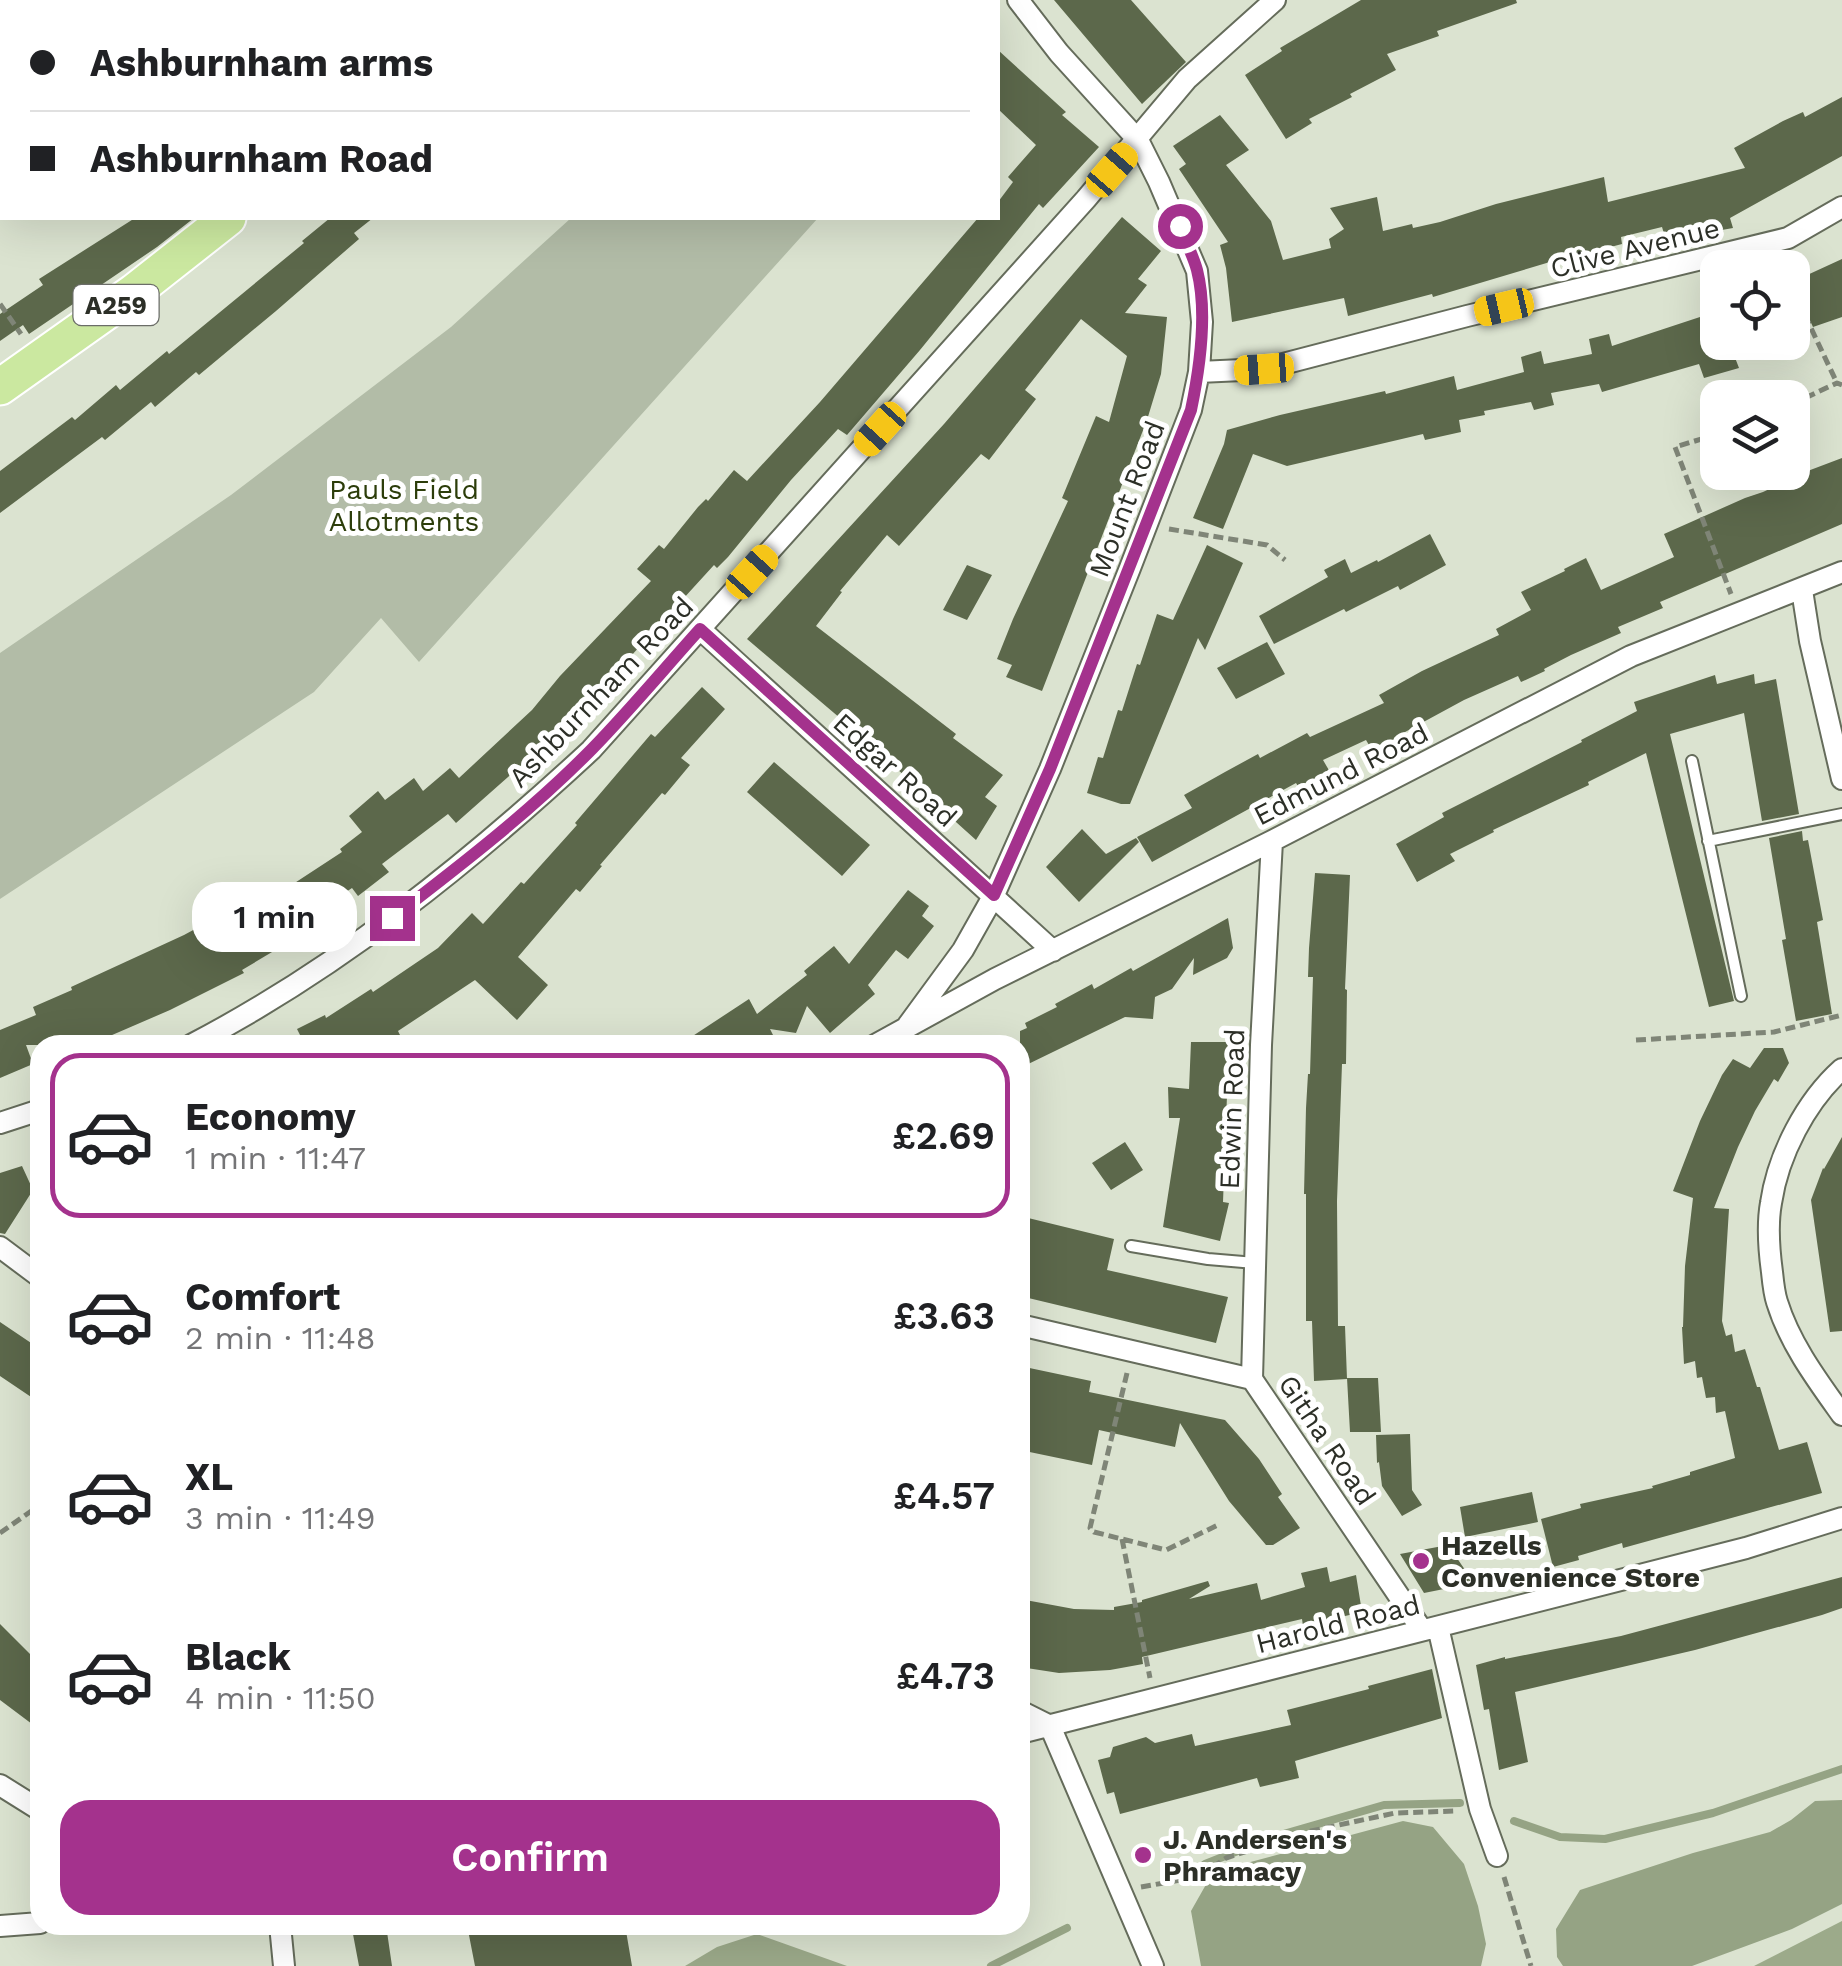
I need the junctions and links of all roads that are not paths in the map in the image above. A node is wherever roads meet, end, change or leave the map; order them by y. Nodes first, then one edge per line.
1 (1018, 0) edge
2 (1275, 0) edge
3 (1138, 140) junction
4 (1842, 207) edge
5 (218, 221) edge
6 (1199, 372) junction
7 (0, 387) edge
8 (1842, 572) edge
9 (1802, 590) junction
10 (700, 629) junction
11 (1692, 762) dead end
12 (1842, 779) edge
13 (1842, 814) edge
14 (1272, 841) junction
15 (1708, 841) junction
16 (994, 895) junction
17 (1053, 951) junction
18 (1741, 996) dead end
19 (908, 1026) junction
20 (208, 1035) edge
21 (892, 1035) edge
22 (1842, 1069) edge
23 (30, 1113) edge
24 (0, 1123) edge
25 (1131, 1246) dead end
26 (0, 1248) edge
27 (1255, 1263) junction
28 (30, 1270) edge
29 (1030, 1327) edge
30 (1252, 1379) junction
31 (1842, 1415) edge
32 (1842, 1518) edge
33 (1430, 1628) junction
34 (1030, 1716) edge
35 (1050, 1726) junction
36 (1030, 1731) edge
37 (0, 1785) edge
38 (30, 1804) edge
39 (1497, 1856) road end
40 (30, 1924) edge
41 (0, 1926) edge
42 (281, 1935) edge
43 (284, 1966) edge
44 (1153, 1966) edge

1 - 3 street, Mount Road
2 - 3 street, Ashburnham Road
3 - 6 street, Mount Road
3 - 10 street, Ashburnham Road
4 - 6 street, Clive Avenue
5 - 7 highway, A259
6 - 16 street, Mount Road
8 - 9 street, Edmund Road
9 - 12 street
9 - 14 street, Edmund Road
10 - 16 street, Edgar Road
10 - 20 street, Ashburnham Road
11 - 15 lane
13 - 15 lane
14 - 17 street, Edmund Road
14 - 27 street, Edwin Road
15 - 18 lane
16 - 17 street, Edgar Road
16 - 19 street, Mount Road
17 - 19 street, Edmund Road
19 - 21 street, Edmund Road
22 - 31 street
23 - 24 street
25 - 27 lane
26 - 28 street
27 - 30 street, Edwin Road
29 - 30 street, Githa Road
30 - 33 street, Githa Road
32 - 33 street, Harold Road
33 - 35 street, Harold Road
33 - 39 street
34 - 35 street
35 - 36 street, Harold Road
35 - 44 street
37 - 38 street
40 - 41 street
42 - 43 street

